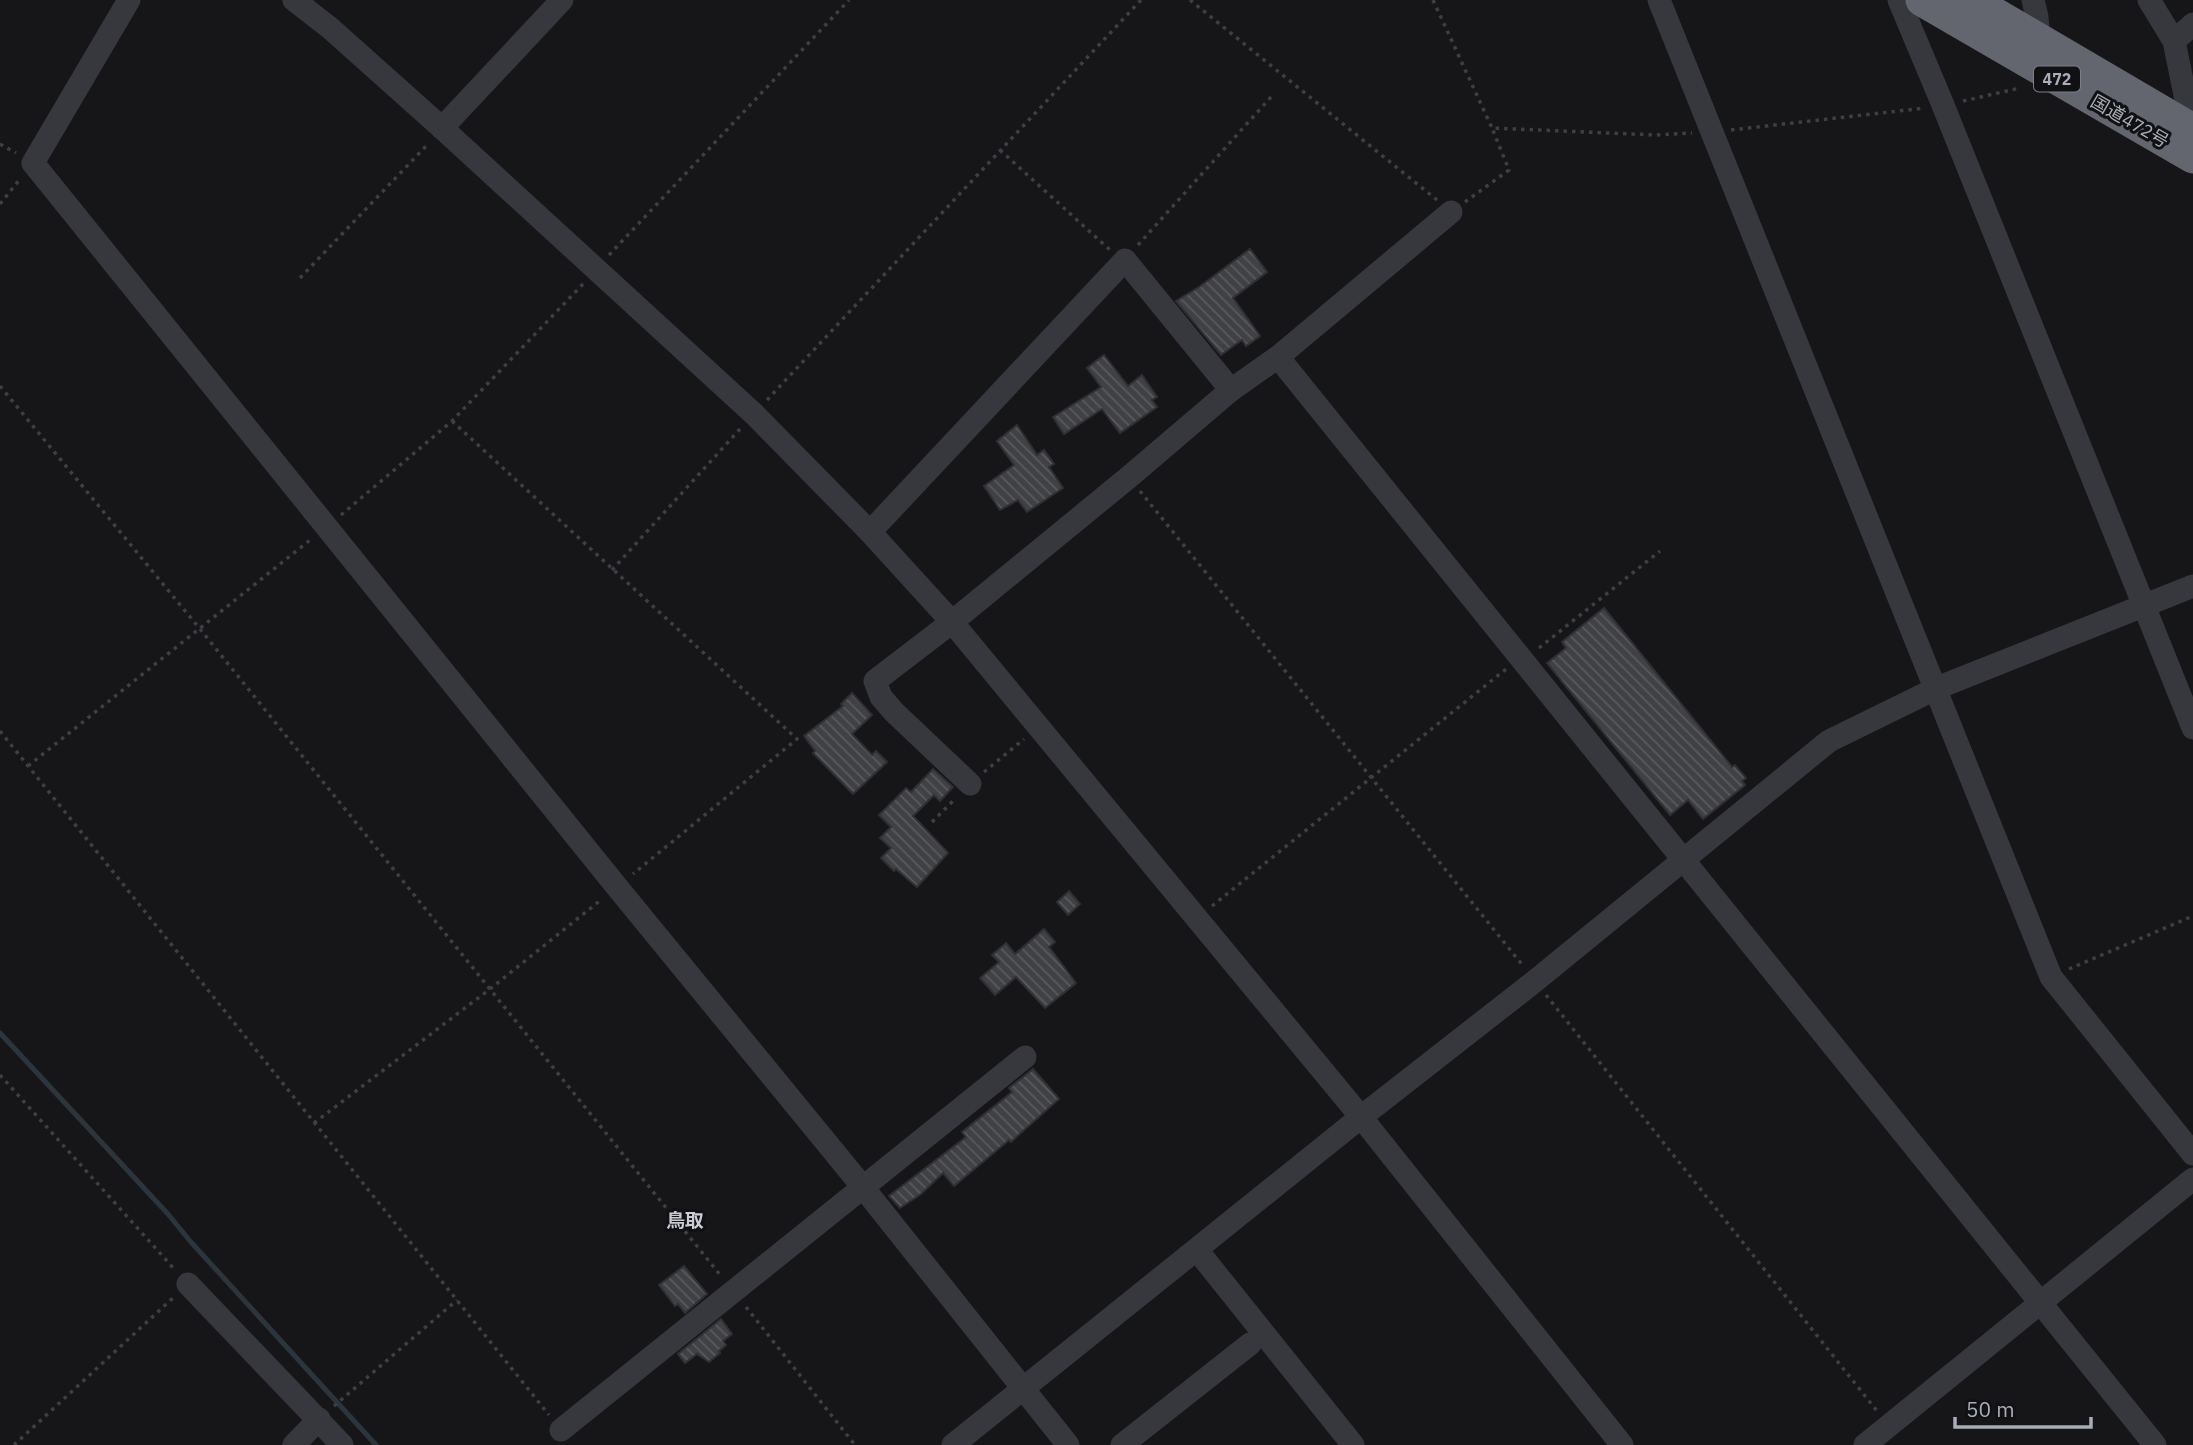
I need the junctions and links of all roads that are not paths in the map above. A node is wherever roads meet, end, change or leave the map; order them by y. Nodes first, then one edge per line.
1 (129, 0) edge
2 (294, 0) edge
3 (562, 0) edge
4 (1659, 0) edge
5 (1899, 0) edge
6 (1922, 0) edge
7 (1971, 0) edge
8 (2033, 0) edge
9 (2149, 0) edge
10 (2193, 24) edge
11 (2039, 40) junction
12 (2174, 41) junction
13 (2188, 127) edge
14 (442, 128) junction
15 (2193, 157) edge
16 (1451, 212) road end
17 (1278, 357) junction
18 (1231, 390) junction
19 (870, 532) junction
20 (2193, 586) edge
21 (2144, 606) junction
22 (952, 622) junction
23 (1937, 688) junction
24 (2193, 728) edge
25 (970, 784) dead end
26 (1684, 859) junction
27 (1025, 1057) dead end
28 (1361, 1117) junction
29 (2193, 1154) edge
30 (2193, 1179) edge
31 (862, 1186) junction
32 (1197, 1250) junction
33 (188, 1284) road end
34 (2040, 1302) junction
35 (1250, 1344) dead end
36 (1021, 1389) junction
37 (319, 1419) junction
38 (561, 1430) road end
39 (294, 1445) edge
40 (342, 1445) edge
41 (953, 1445) edge
42 (1068, 1445) edge
43 (1122, 1445) edge
44 (1353, 1445) edge
45 (1622, 1445) edge
46 (1865, 1445) edge
47 (2155, 1445) edge

1 - 31 street
2 - 14 street
3 - 14 street
4 - 23 street
5 - 21 street
6 - 15 highway, 国道472号 / 472
7 - 11 highway, 国道472号 / 472
8 - 11 street
9 - 12 street
10 - 12 street
11 - 13 highway, 国道472号 / 472
12 - 13 street
14 - 19 street
16 - 17 street
17 - 18 street
17 - 26 street
18 - 19 street
18 - 22 street
19 - 22 street
20 - 21 street
21 - 23 street
21 - 24 street
22 - 25 street
22 - 28 street
23 - 26 street
23 - 29 street
26 - 28 street
26 - 34 street
27 - 31 street
28 - 32 street
28 - 45 street
30 - 34 street
31 - 36 street
31 - 38 street
32 - 36 street
32 - 44 street
33 - 37 street
34 - 46 street
34 - 47 street
35 - 43 street
36 - 41 street
36 - 42 street
37 - 39 street
37 - 40 street

